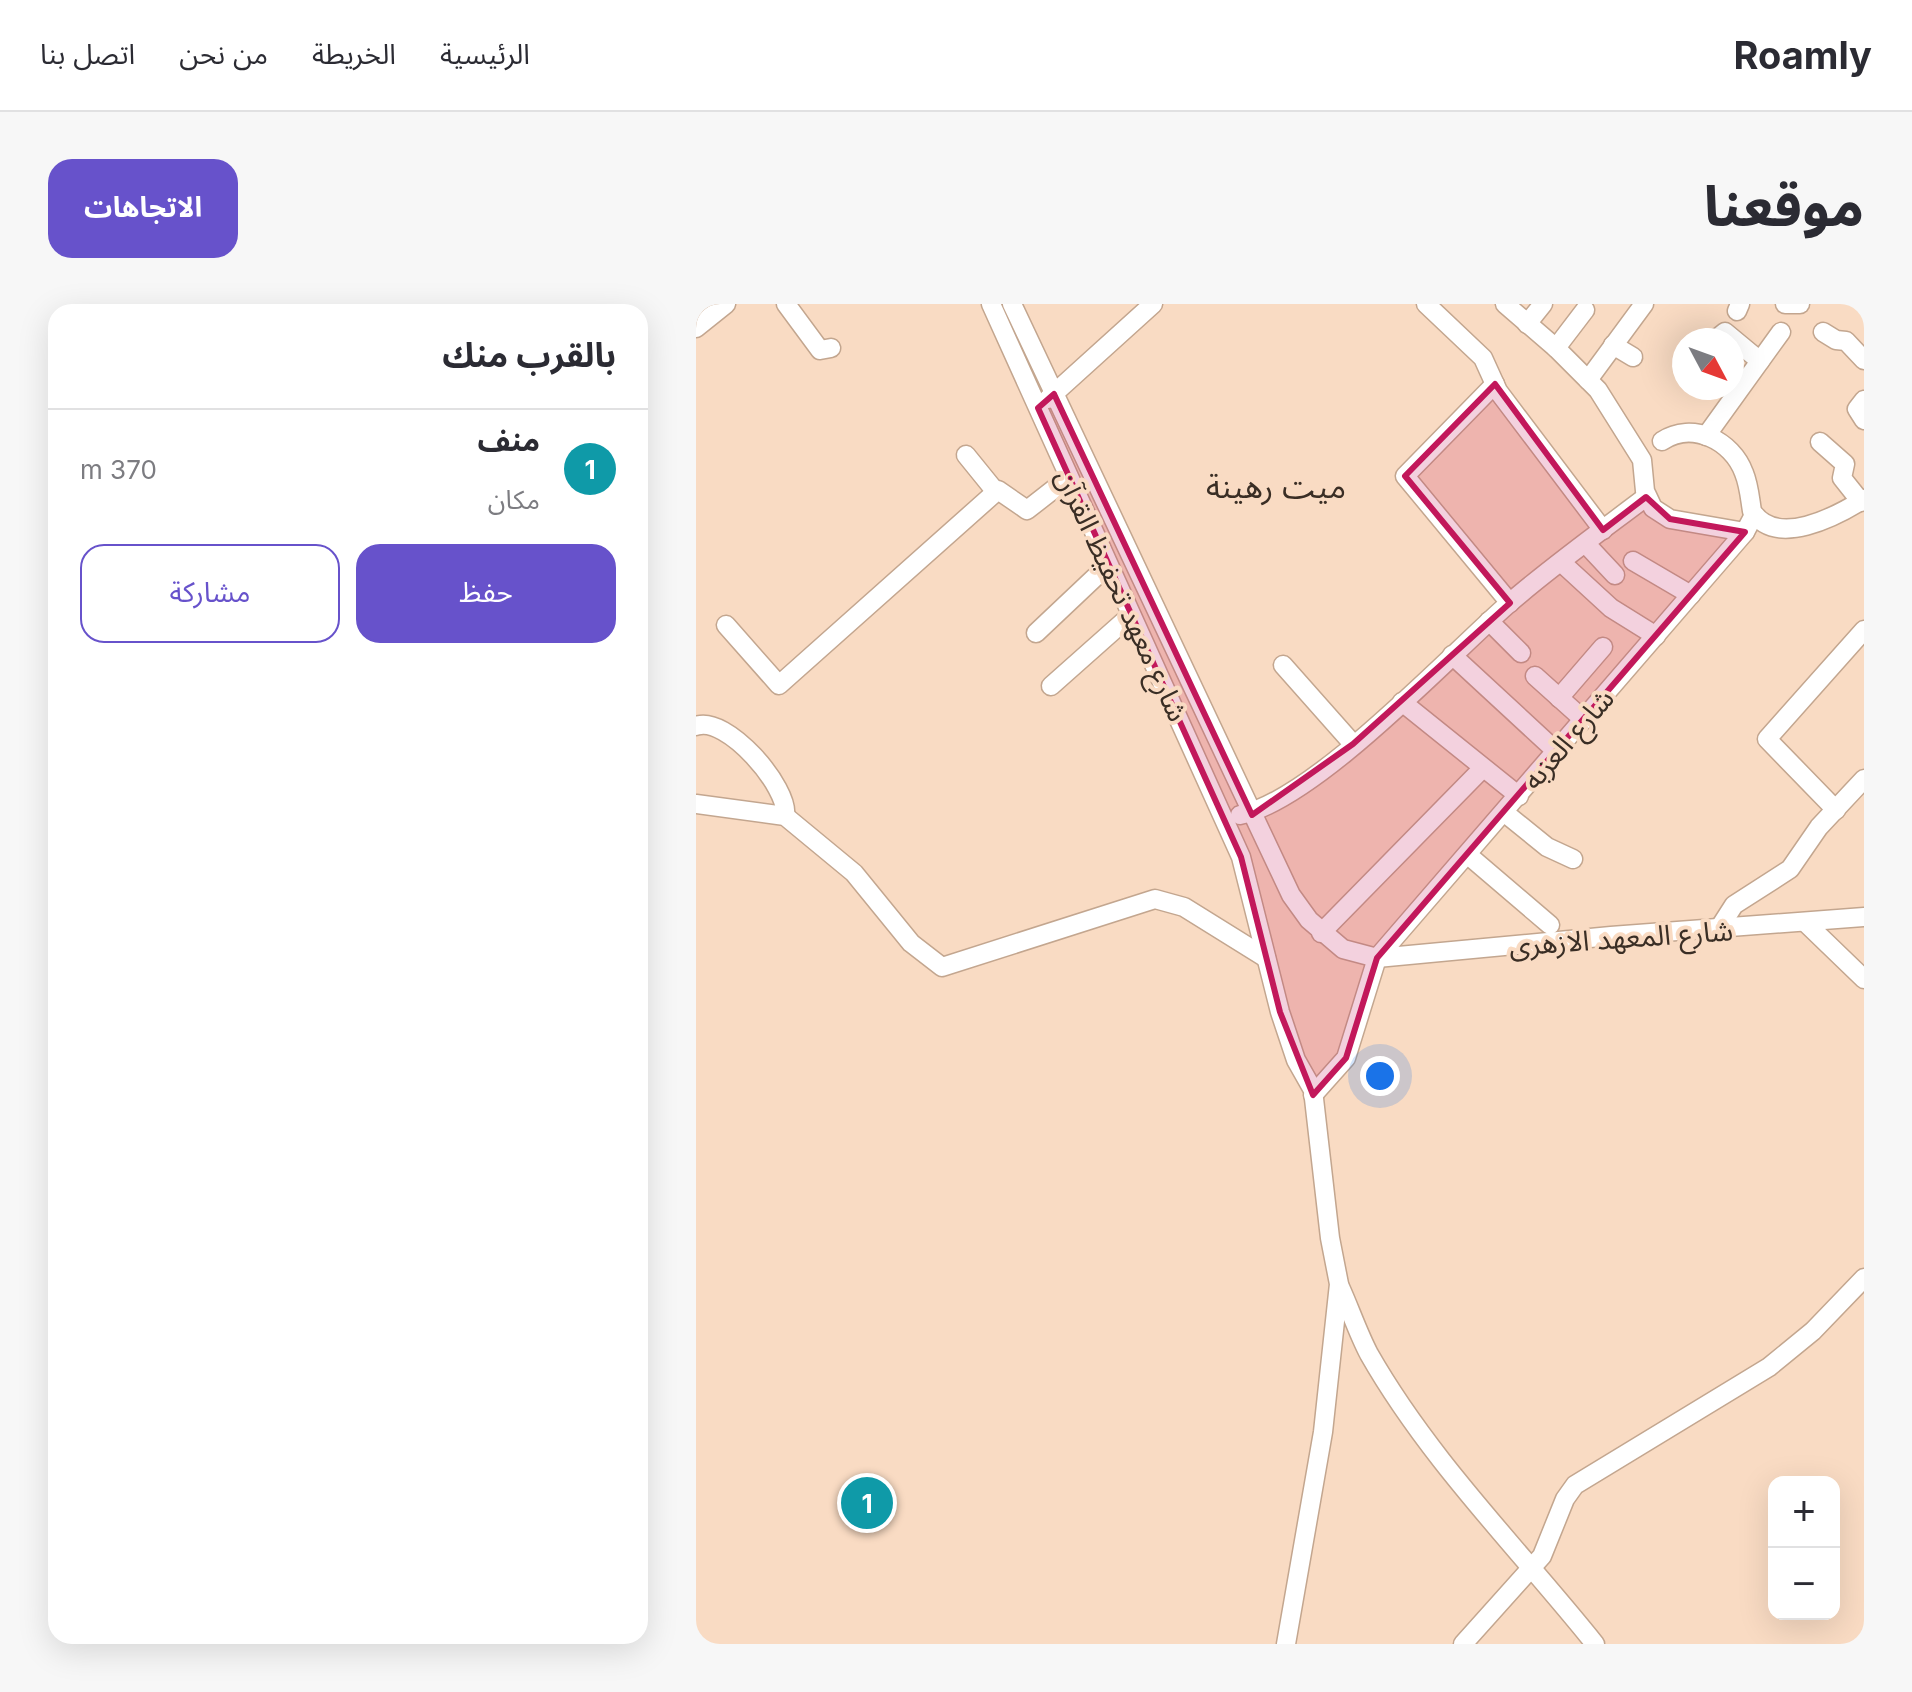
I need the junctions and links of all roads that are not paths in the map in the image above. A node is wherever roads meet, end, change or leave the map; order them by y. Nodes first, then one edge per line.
1 (726, 304) edge
2 (786, 304) edge
3 (991, 304) edge
4 (1012, 304) edge
5 (1153, 304) edge
6 (1426, 304) edge
7 (1505, 304) edge
8 (1543, 304) edge
9 (1644, 304) edge
10 (1785, 304) edge
11 (1800, 304) edge
12 (1585, 310) dead end
13 (1527, 324) junction
14 (696, 328) edge
15 (1781, 332) dead end
16 (1823, 332) dead end
17 (1613, 345) junction
18 (831, 348) dead end
19 (1556, 348) junction
20 (1744, 348) edge
21 (1633, 357) dead end
22 (1864, 360) edge
23 (1760, 361) junction
24 (1588, 380) junction
25 (1495, 384) junction
26 (1054, 394) junction
27 (1864, 400) edge
28 (1038, 408) junction
29 (1864, 420) edge
30 (1706, 436) junction
31 (1734, 438) dead end
32 (1662, 441) dead end
33 (1820, 442) dead end
34 (966, 455) dead end
35 (1739, 463) junction
36 (1068, 478) junction
37 (996, 492) junction
38 (1646, 497) junction
39 (1862, 500) edge
40 (1754, 515) junction
41 (1603, 530) junction
42 (1745, 532) junction
43 (1586, 544) junction
44 (1633, 561) dead end
45 (1562, 563) junction
46 (1108, 565) junction
47 (1615, 575) dead end
48 (1691, 595) junction
49 (1510, 603) junction
50 (1131, 615) junction
51 (1489, 621) junction
52 (726, 625) dead end
53 (1864, 630) edge
54 (1036, 633) dead end
55 (1656, 636) junction
56 (1603, 647) dead end
57 (1521, 653) dead end
58 (1452, 655) junction
59 (1283, 665) dead end
60 (1535, 676) dead end
61 (1051, 686) dead end
62 (1559, 698) junction
63 (1402, 702) junction
64 (1584, 720) junction
65 (696, 726) edge
66 (1353, 744) junction
67 (1557, 752) junction
68 (1483, 768) junction
69 (1864, 779) edge
70 (1519, 796) junction
71 (696, 804) edge
72 (1836, 810) junction
73 (1251, 813) junction
74 (1505, 813) junction
75 (785, 816) junction
76 (1225, 818) junction
77 (1468, 855) junction
78 (1573, 859) dead end
79 (1864, 917) edge
80 (1807, 924) junction
81 (1550, 925) dead end
82 (1718, 930) junction
83 (1321, 933) junction
84 (1266, 958) junction
85 (1377, 958) junction
86 (1864, 979) edge
87 (1313, 1095) junction
88 (1864, 1278) edge
89 (1339, 1284) junction
90 (1533, 1568) junction
91 (1286, 1644) edge
92 (1463, 1644) edge
93 (1595, 1644) edge

1 - 14 street
2 - 18 street
3 - 28 street, شارع معهد تحفيظ القرآن
4 - 26 street
5 - 26 street
6 - 25 street
7 - 13 street
8 - 13 street
9 - 17 street
10 - 11 street
12 - 19 street
13 - 19 street
15 - 23 street
16 - 22 street
17 - 21 street
17 - 24 street
19 - 24 street
20 - 23 street
23 - 30 street
24 - 38 street
25 - 41 street
25 - 49 street
26 - 28 street
26 - 73 street
27 - 29 street
28 - 36 street, شارع معهد تحفيظ القرآن
30 - 32 street
30 - 35 street
31 - 35 street
33 - 39 street
34 - 37 street
35 - 40 street
36 - 37 street
36 - 46 street, شارع معهد تحفيظ القرآن
37 - 52 street
38 - 41 street
38 - 42 street
39 - 40 street
40 - 42 street, شارع العزبه
41 - 43 street
42 - 48 street, شارع العزبه
43 - 45 street
43 - 47 street
44 - 48 street
45 - 49 street
45 - 55 street
46 - 50 street, شارع معهد تحفيظ القرآن
46 - 54 street
48 - 55 street, شارع العزبه
49 - 51 street
50 - 61 street
50 - 76 street, شارع معهد تحفيظ القرآن
51 - 57 street
51 - 58 street
53 - 72 street
55 - 64 street, شارع العزبه
56 - 62 street
58 - 63 street
58 - 67 street
59 - 66 street
60 - 62 street
62 - 64 street
63 - 66 street
63 - 68 street
64 - 67 street, شارع العزبه
65 - 75 street
66 - 73 street
67 - 70 street, شارع العزبه
68 - 70 street
68 - 83 street
69 - 72 street
70 - 74 street, شارع العزبه
71 - 75 street
72 - 82 street
73 - 76 street
73 - 83 street
74 - 77 street, شارع العزبه
74 - 78 street
75 - 84 street
76 - 84 street, شارع معهد تحفيظ القرآن
77 - 81 street
77 - 85 street, شارع العزبه
79 - 80 street, شارع المعهد الازهرى
80 - 82 street, شارع المعهد الازهرى
80 - 86 street
82 - 85 street, شارع المعهد الازهرى
83 - 85 street
84 - 87 street, شارع معهد تحفيظ القرآن
85 - 87 street
87 - 89 street, شارع معهد تحفيظ القرآن
88 - 90 street
89 - 90 street
89 - 91 street
90 - 92 street
90 - 93 street

